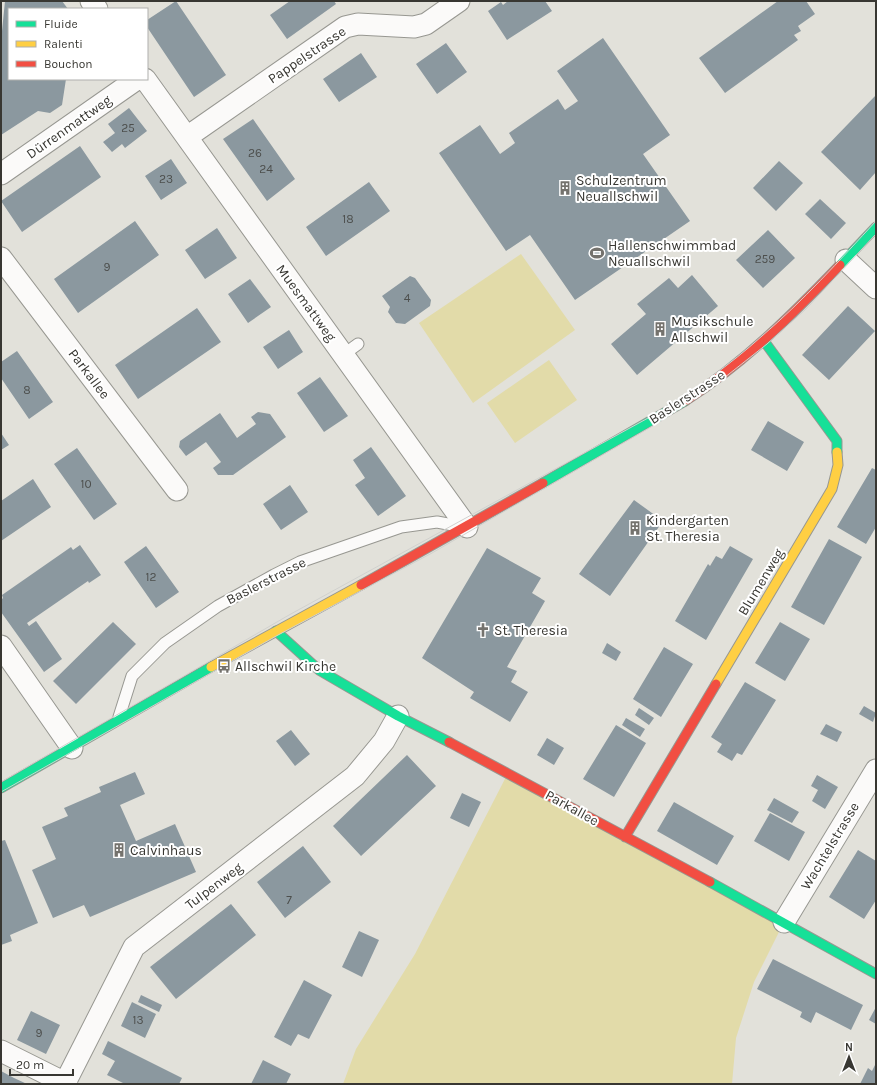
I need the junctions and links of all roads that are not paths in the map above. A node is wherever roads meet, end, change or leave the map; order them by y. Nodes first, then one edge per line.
1 (459, 1) edge
2 (136, 80) edge
3 (146, 80) edge
4 (187, 138) junction
5 (1, 174) edge
6 (876, 227) edge
7 (1, 258) edge
8 (846, 260) junction
9 (876, 288) edge
10 (764, 340) junction
11 (177, 490) dead end
12 (467, 527) junction
13 (276, 632) junction
14 (1, 646) edge
15 (398, 716) junction
16 (117, 721) junction
17 (72, 748) junction
18 (876, 770) edge
19 (1, 788) edge
20 (625, 837) junction
21 (784, 922) junction
22 (876, 974) edge
23 (1, 1051) edge
24 (66, 1083) edge

1 - 4 street, Pappelstrasse
2 - 5 street, Dürrenmattweg
3 - 4 street, Muesmattweg
4 - 12 street, Muesmattweg
6 - 8 street, Baslerstrasse
7 - 11 street, Parkallee
8 - 9 street
8 - 10 street, Baslerstrasse
10 - 12 street, Baslerstrasse
10 - 20 street, Blumenweg
12 - 13 street, Baslerstrasse
12 - 16 lane, Baslerstrasse
13 - 15 street, Parkallee
13 - 16 street, Baslerstrasse
14 - 17 street
15 - 20 street, Parkallee
15 - 24 street, Tulpenweg
16 - 17 street, Baslerstrasse
17 - 19 street, Baslerstrasse
18 - 21 street, Wachtelstrasse
20 - 21 street, Parkallee
21 - 22 street, Parkallee
23 - 24 street

